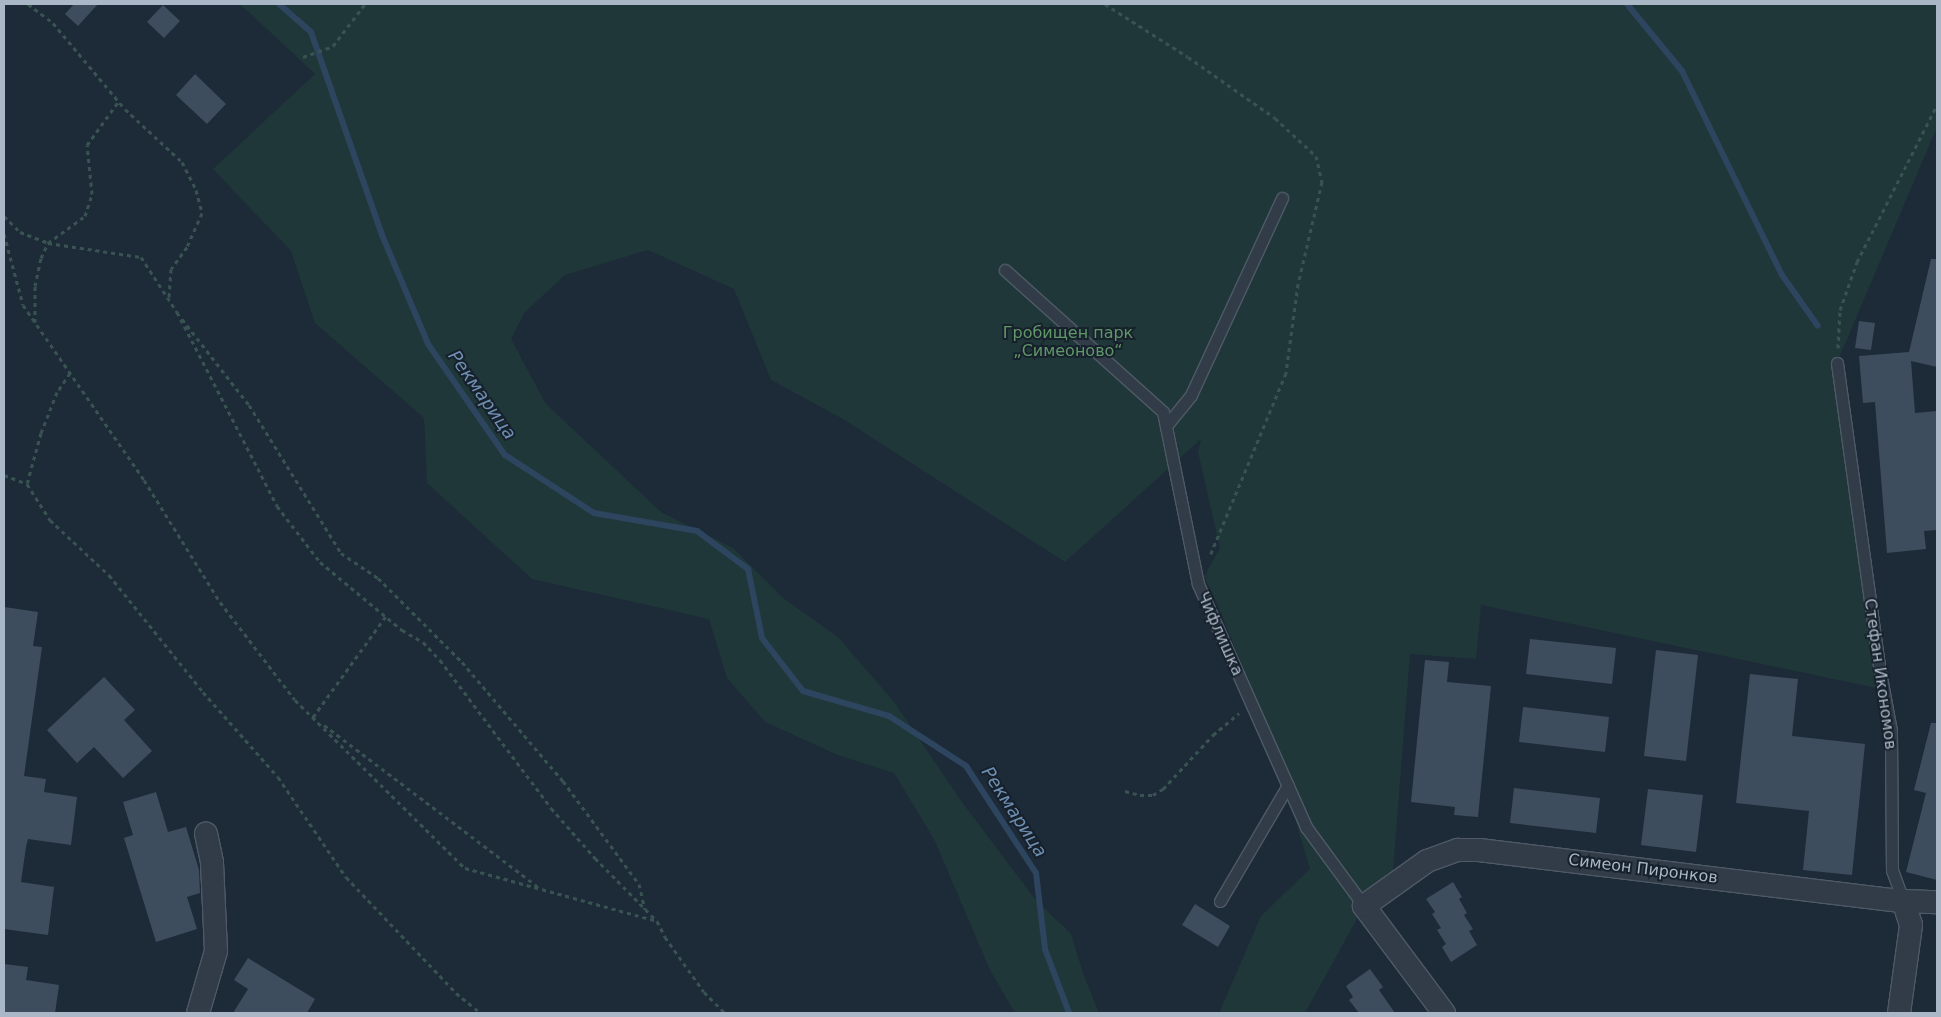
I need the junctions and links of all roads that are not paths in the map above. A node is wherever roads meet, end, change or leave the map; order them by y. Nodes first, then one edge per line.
1 (1282, 198) dead end
2 (1005, 270) dead end
3 (1837, 363) road end
4 (1166, 426) junction
5 (1288, 785) junction
6 (206, 834) dead end
7 (1220, 901) dead end
8 (1903, 901) junction
9 (1937, 902) edge
10 (1364, 906) junction
11 (198, 1013) edge
12 (1444, 1013) edge
13 (1899, 1013) edge

1 - 4 lane
2 - 4 lane, Чифлишка
3 - 8 lane, Стефан Икономов
4 - 5 lane, Чифлишка
5 - 7 lane
5 - 10 lane, Чифлишка
6 - 11 street
8 - 9 street, Симеон Пиронков
8 - 10 street, Симеон Пиронков
8 - 13 street, Стефан Икономов
10 - 12 street, Чифлишка

